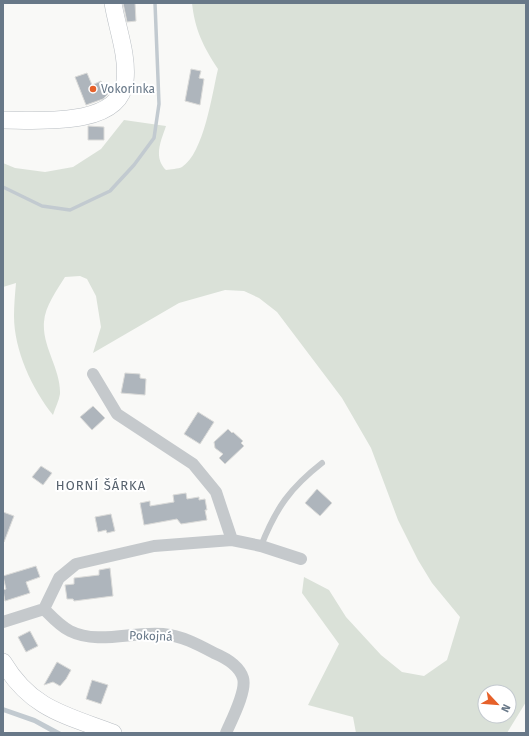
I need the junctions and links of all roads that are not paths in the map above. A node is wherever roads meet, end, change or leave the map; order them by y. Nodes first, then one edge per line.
1 (113, 3) edge
2 (3, 120) edge
3 (93, 374) dead end
4 (322, 463) dead end
5 (232, 540) junction
6 (261, 546) junction
7 (302, 559) dead end
8 (44, 610) junction
9 (3, 622) edge
10 (3, 662) edge
11 (113, 733) edge
12 (226, 733) edge

1 - 2 street
3 - 5 street
4 - 6 lane
5 - 6 street
5 - 8 street
6 - 7 street
8 - 9 street
8 - 12 street, Pokojná
10 - 11 street

